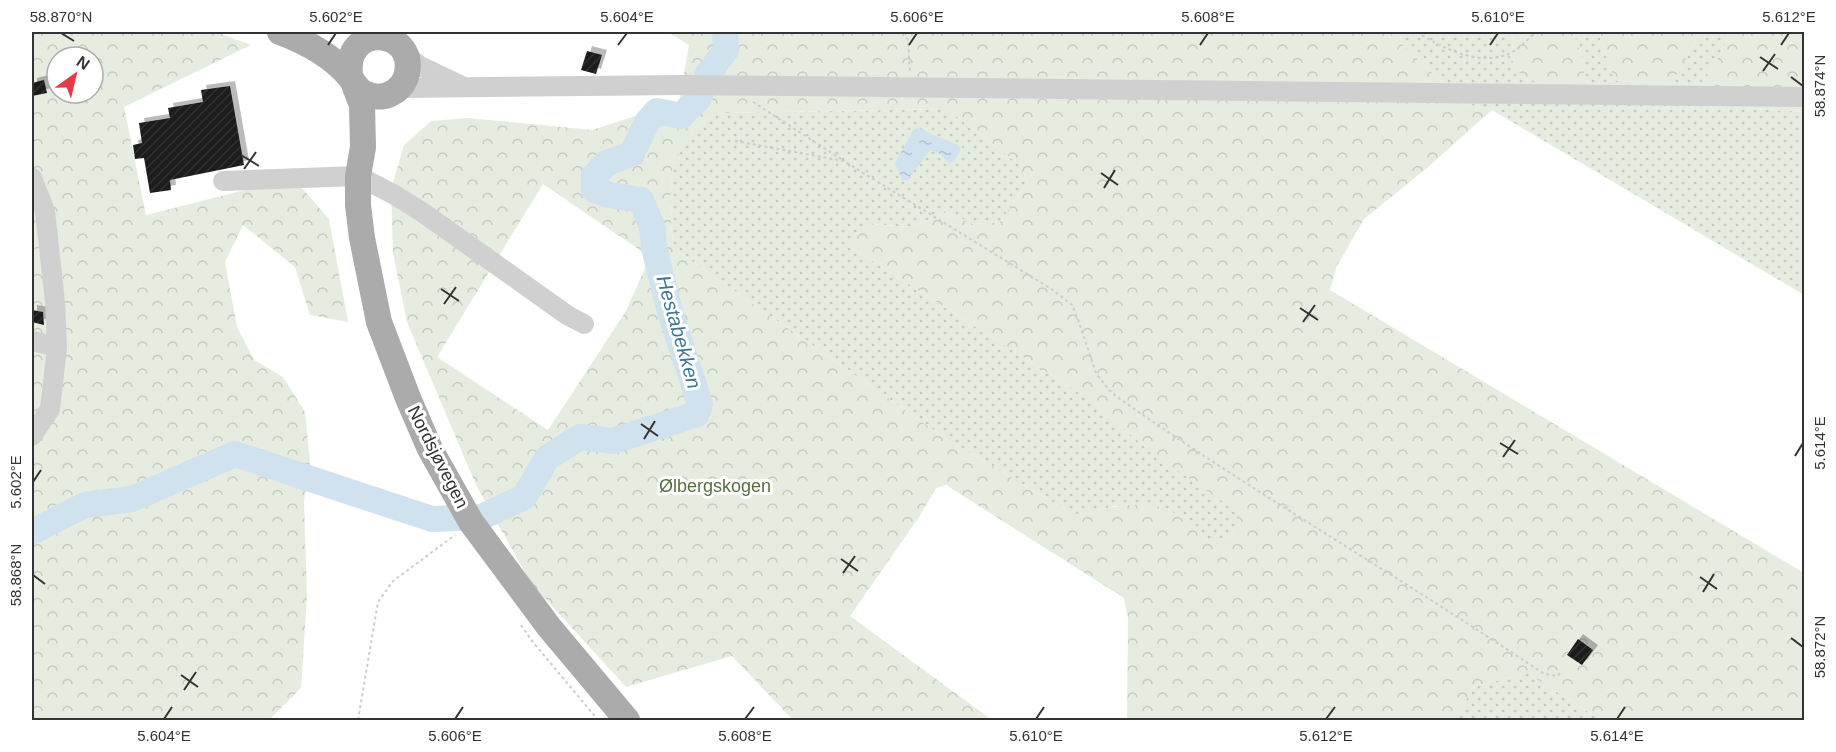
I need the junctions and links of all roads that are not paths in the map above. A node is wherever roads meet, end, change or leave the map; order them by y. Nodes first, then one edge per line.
1 (287, 34) edge
2 (370, 37) edge
3 (405, 46) edge
4 (352, 81) junction
5 (399, 88) junction
6 (468, 88) junction
7 (1804, 97) edge
8 (363, 147) junction
9 (358, 176) junction
10 (32, 178) edge
11 (223, 182) dead end
12 (584, 324) dead end
13 (32, 341) edge
14 (57, 347) junction
15 (33, 432) edge
16 (627, 720) edge

1 - 2 main road
1 - 4 main road
2 - 3 main road
2 - 4 main road
3 - 5 main road
3 - 6 street
4 - 5 main road
4 - 8 main road, Nordsjøvegen
5 - 6 street
5 - 8 main road, Nordsjøvegen
6 - 7 street
8 - 9 main road, Nordsjøvegen
9 - 11 street
9 - 12 street
9 - 16 main road, Nordsjøvegen
10 - 14 street
13 - 14 street
14 - 15 street

